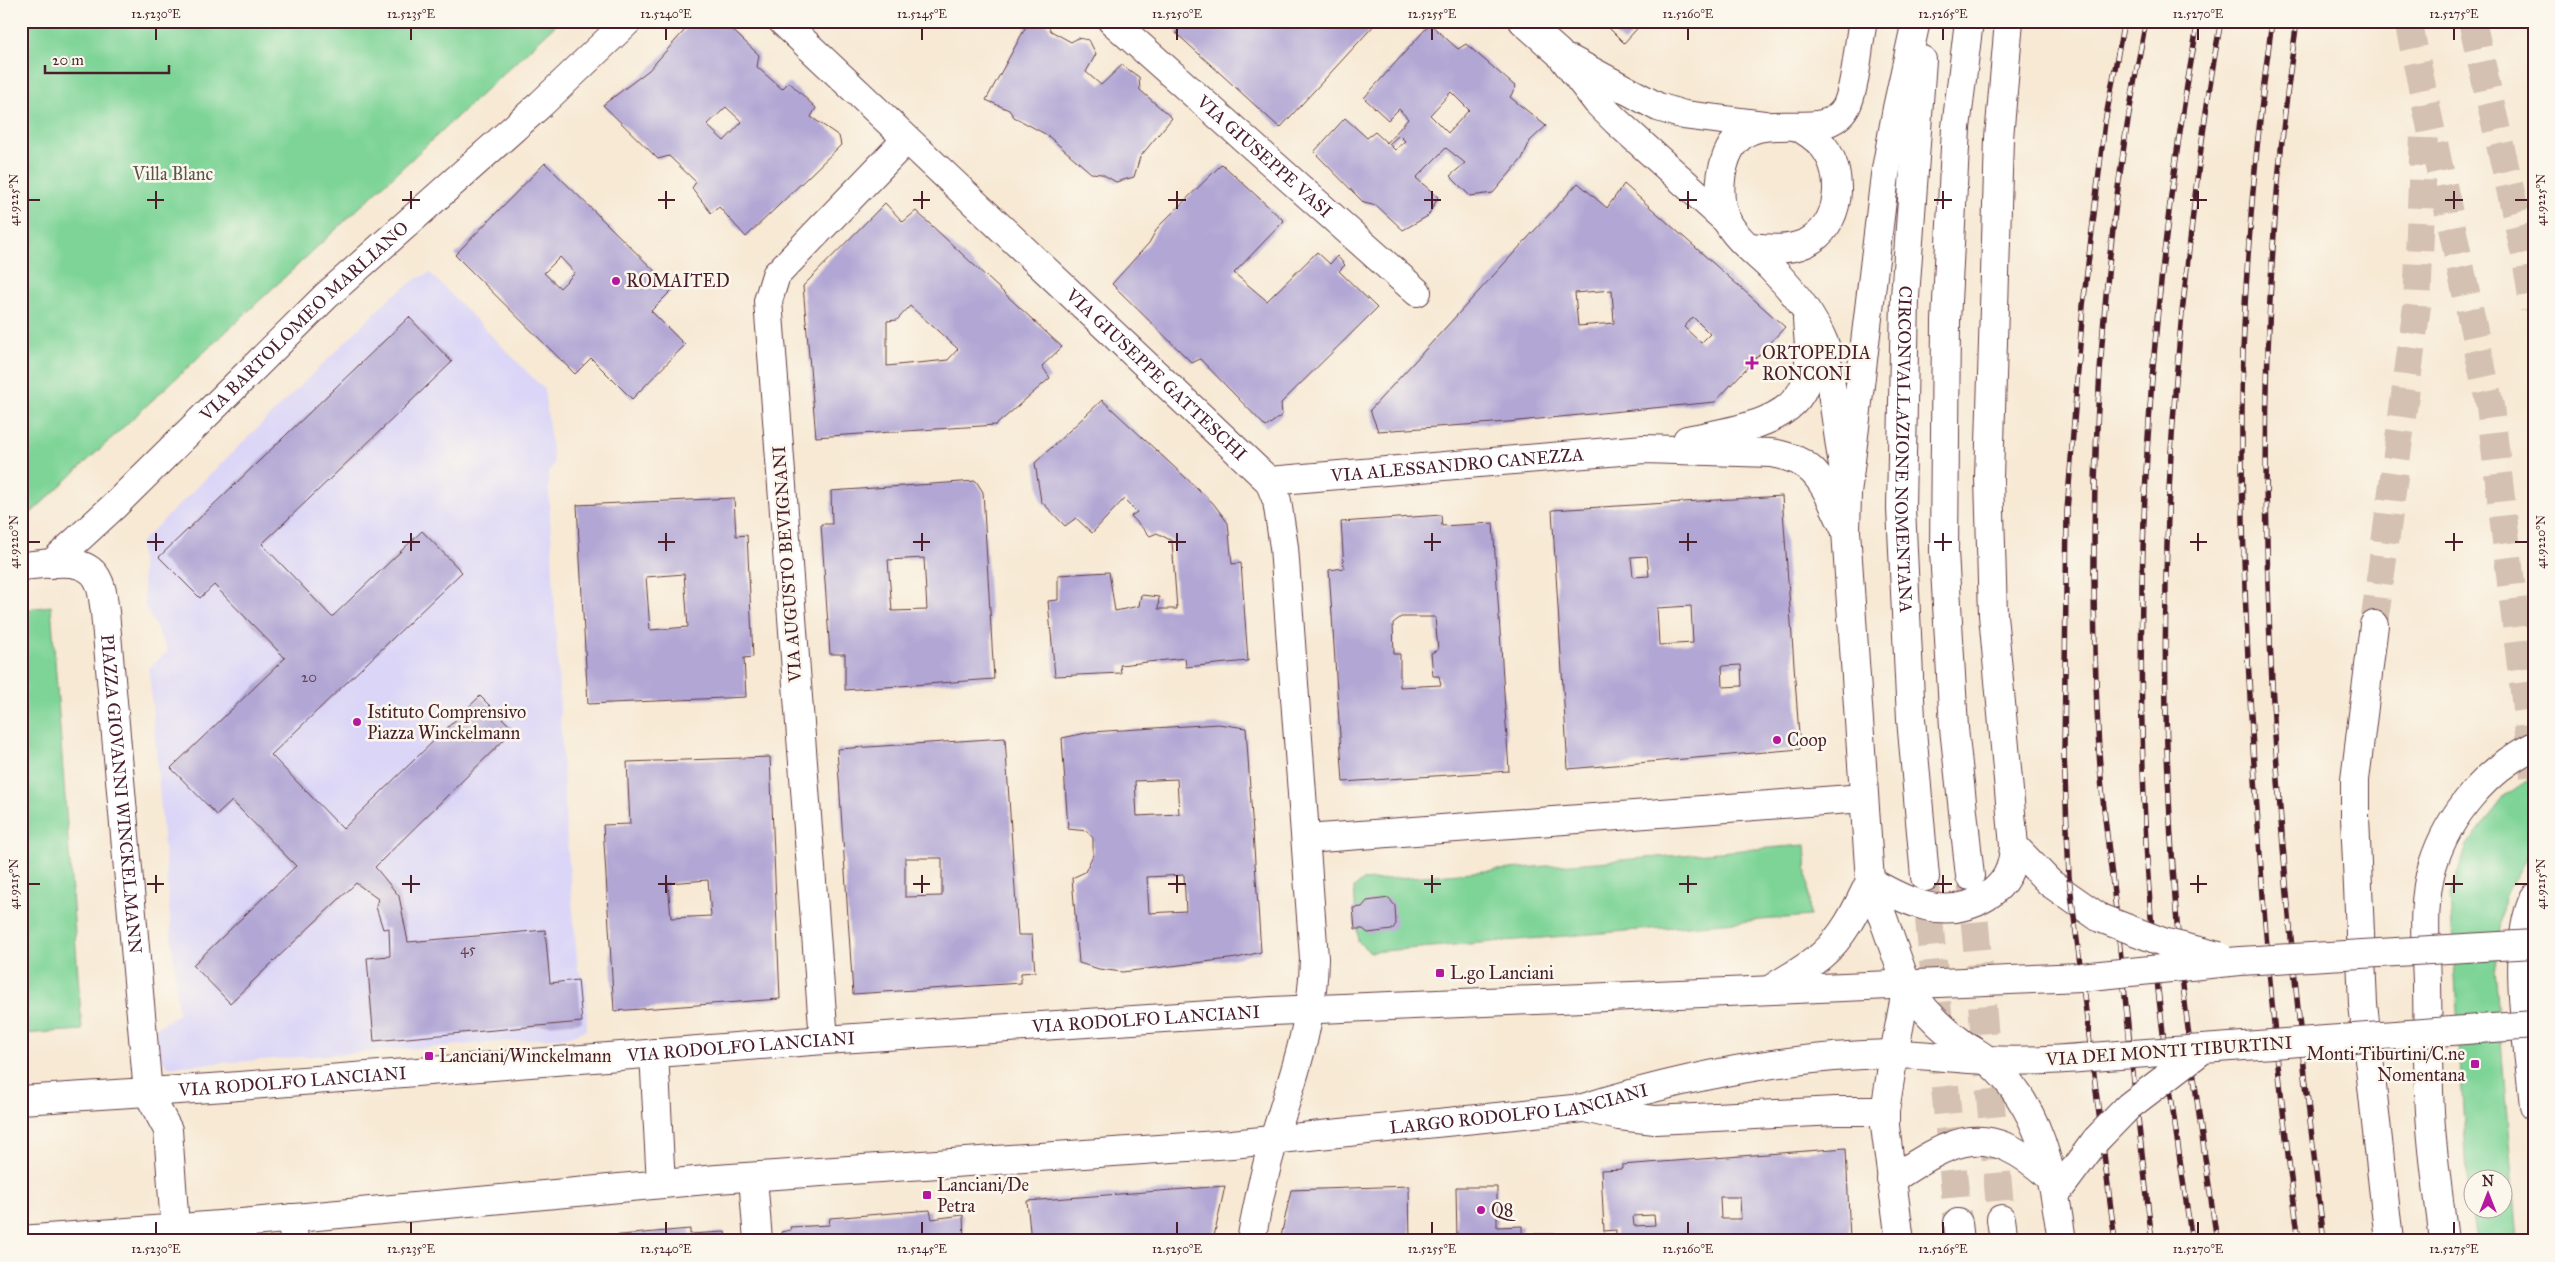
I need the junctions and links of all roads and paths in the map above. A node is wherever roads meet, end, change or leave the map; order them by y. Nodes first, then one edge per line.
1 (628, 21) edge
2 (782, 21) edge
3 (1112, 21) edge
4 (1523, 21) edge
5 (1863, 21) edge
6 (1916, 21) edge
7 (1926, 21) edge
8 (1969, 21) edge
9 (2009, 21) edge
10 (1558, 53) junction
11 (1764, 125) junction
12 (1796, 126) junction
13 (906, 140) junction
14 (1727, 221) junction
15 (1750, 247) junction
16 (1417, 292) dead end
17 (1807, 313) junction
18 (1644, 449) junction
19 (1269, 481) junction
20 (1847, 494) junction
21 (1846, 531) junction
22 (51, 564) junction
23 (21, 566) edge
24 (2374, 625) tunnel mouth
25 (2534, 746) edge
26 (1864, 798) junction
27 (1306, 839) junction
28 (2014, 846) junction
29 (1970, 876) tunnel mouth
30 (1925, 877) tunnel mouth
31 (1870, 881) junction
32 (2534, 898) edge
33 (2534, 944) edge
34 (2240, 961) junction
35 (1907, 986) junction
36 (1770, 989) junction
37 (1311, 1009) junction
38 (2534, 1026) edge
39 (824, 1040) junction
40 (2202, 1050) junction
41 (654, 1053) junction
42 (1894, 1054) junction
43 (1988, 1060) junction
44 (148, 1093) junction
45 (21, 1100) edge
46 (2534, 1106) edge
47 (1583, 1108) junction
48 (1885, 1111) junction
49 (1275, 1139) junction
50 (753, 1177) junction
51 (1891, 1180) junction
52 (661, 1184) junction
53 (2052, 1186) junction
54 (175, 1227) junction
55 (293, 1229) edge
56 (21, 1240) edge
57 (758, 1241) edge
58 (1251, 1241) edge
59 (1900, 1241) edge
60 (2062, 1241) edge
61 (2389, 1241) edge
62 (2444, 1241) edge

1 - 22 main road, VIA BARTOLOMEO MARLIANO
2 - 13 main road, VIA GIUSEPPE GATTESCHI
3 - 16 main road, VIA GIUSEPPE VASI
4 - 10 main road
5 - 12 main road
6 - 20 main road
7 - 30 main road, CIRCONVALLAZIONE NOMENTANA
8 - 29 main road
9 - 28 main road
10 - 11 main road
10 - 14 main road
11 - 12 main road
11 - 14 main road
12 - 15 main road
13 - 19 main road, VIA GIUSEPPE GATTESCHI
13 - 39 main road, VIA AUGUSTO BEVIGNANI
14 - 15 main road
15 - 17 main road
17 - 18 main road, VIA ALESSANDRO CANEZZA
17 - 20 main road
18 - 19 main road, VIA ALESSANDRO CANEZZA
18 - 21 main road, VIA ALESSANDRO CANEZZA
19 - 27 main road
20 - 21 main road
21 - 26 main road
22 - 23 main road, PIAZZA GIOVANNI WINCKELMANN
22 - 44 main road, PIAZZA GIOVANNI WINCKELMANN
24 - 61 main road
25 - 62 main road
26 - 27 main road
26 - 31 main road
27 - 37 main road
28 - 31 main road
28 - 34 main road, bridge
31 - 35 main road
31 - 36 main road
32 - 46 main road
33 - 34 main road, bridge
34 - 35 main road, bridge
35 - 36 main road
35 - 42 main road
35 - 43 main road
36 - 37 main road
37 - 39 main road, VIA RODOLFO LANCIANI
37 - 49 main road
38 - 40 main road, VIA DEI MONTI TIBURTINI, bridge
39 - 41 main road, VIA RODOLFO LANCIANI
40 - 43 main road, VIA DEI MONTI TIBURTINI, bridge
40 - 53 main road, bridge
41 - 44 main road, VIA RODOLFO LANCIANI
41 - 52 main road
42 - 43 main road, VIA DEI MONTI TIBURTINI
42 - 47 main road, LARGO RODOLFO LANCIANI
42 - 48 main road
43 - 53 main road
44 - 45 main road, VIA RODOLFO LANCIANI
44 - 54 main road
47 - 48 main road
47 - 49 main road, LARGO RODOLFO LANCIANI
48 - 51 main road
49 - 50 main road
49 - 58 main road
50 - 52 main road
50 - 57 main road
51 - 53 main road
51 - 59 main road
52 - 55 main road
53 - 60 main road
54 - 55 main road
54 - 56 main road

